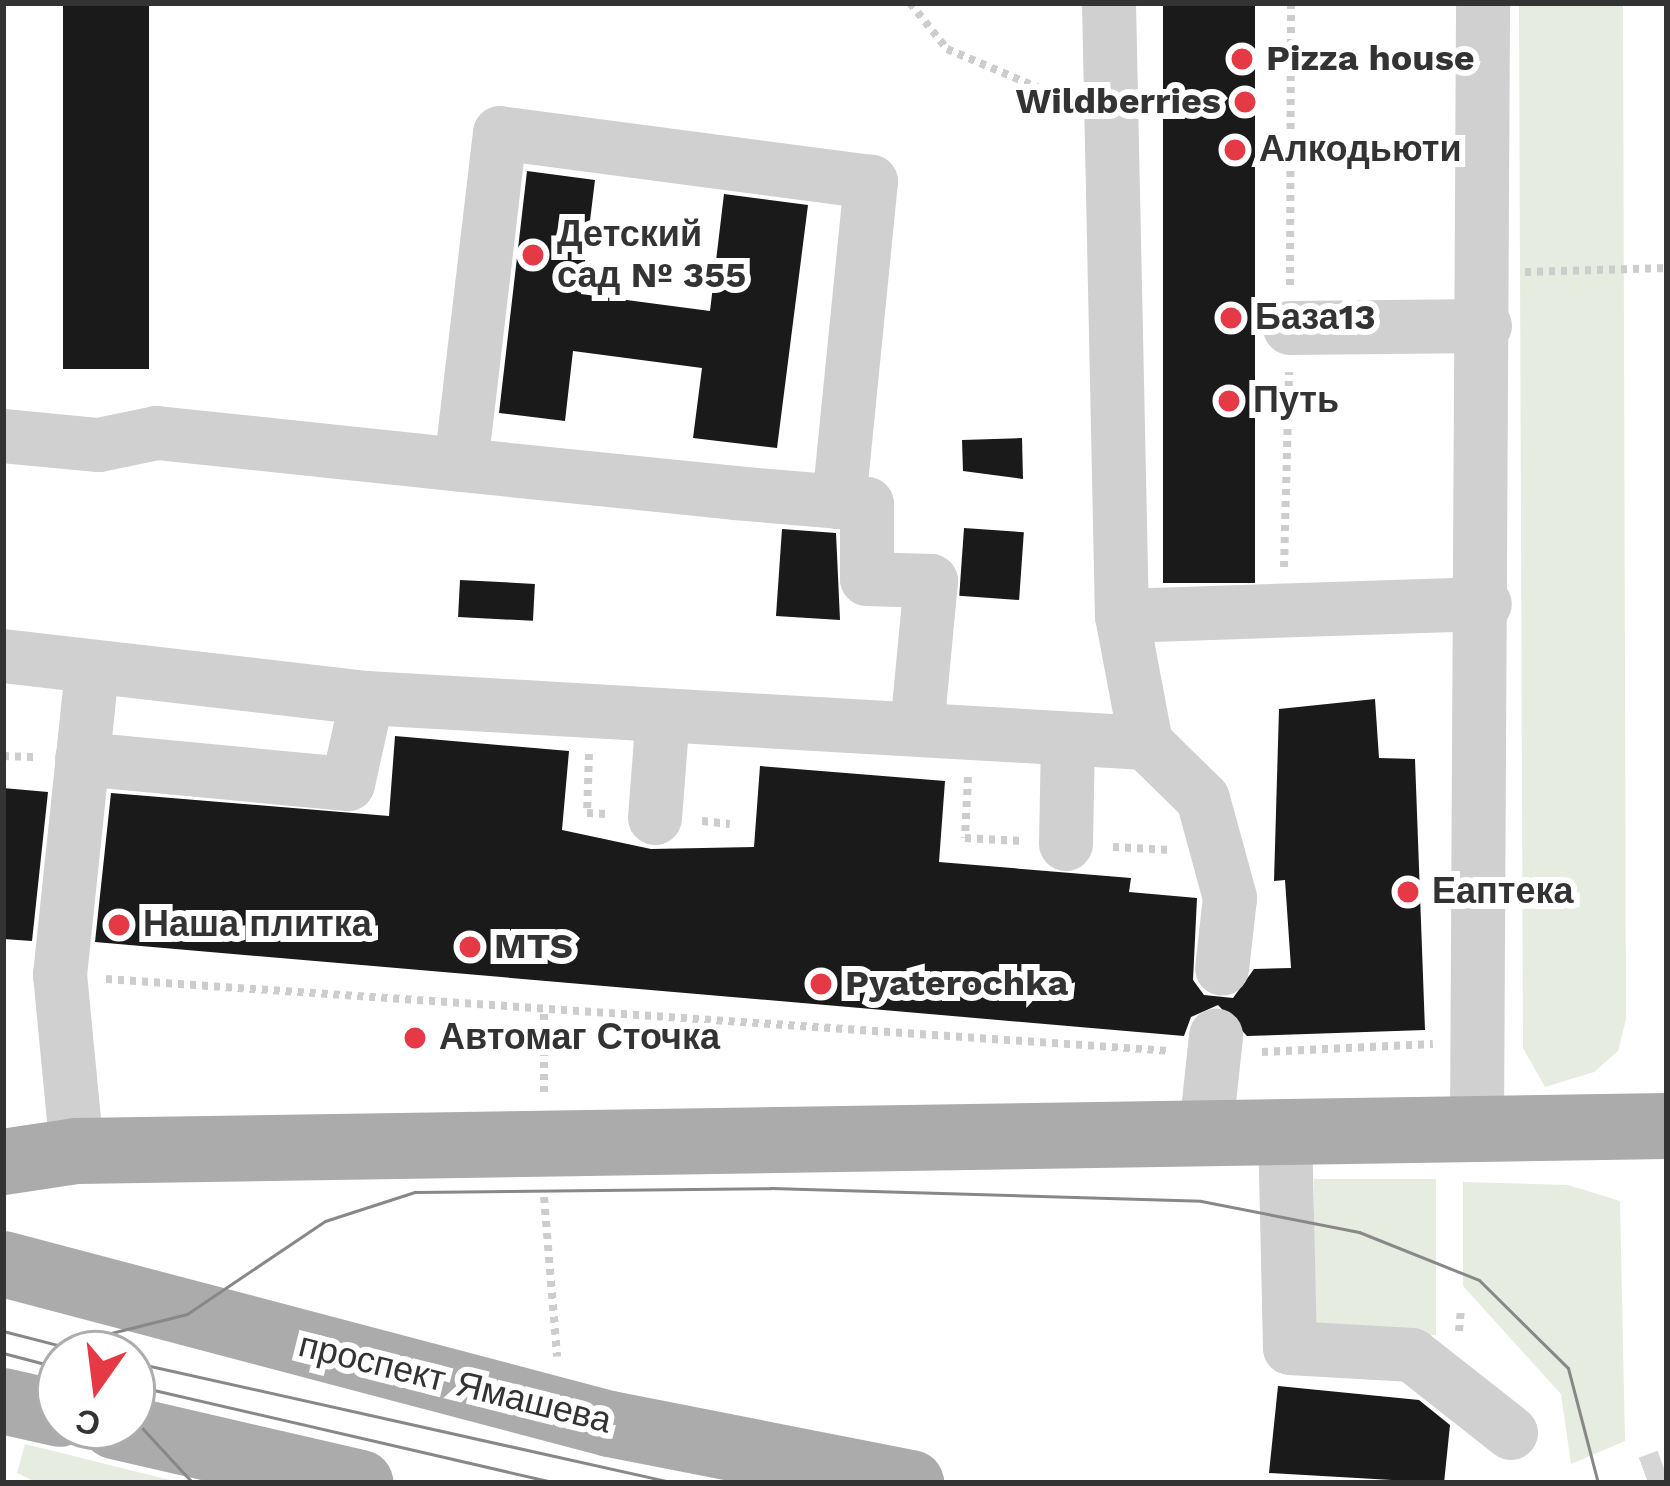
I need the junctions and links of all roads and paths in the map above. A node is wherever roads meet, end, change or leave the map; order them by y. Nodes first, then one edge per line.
1 (910, 3) edge
2 (1109, 3) edge
3 (1483, 3) edge
4 (1111, 118) junction
5 (1667, 268) edge
6 (1485, 299) junction
7 (1290, 328) dead end
8 (3, 436) edge
9 (461, 464) junction
10 (839, 502) junction
11 (1485, 604) junction
12 (1122, 616) junction
13 (3, 656) edge
14 (92, 673) junction
15 (367, 698) junction
16 (663, 716) junction
17 (917, 729) junction
18 (1068, 739) junction
19 (1146, 743) junction
20 (82, 759) junction
21 (655, 818) dead end
22 (1066, 844) dead end
23 (1222, 970) dead end
24 (1216, 1036) dead end
25 (1477, 1123) junction
26 (1667, 1126) edge
27 (1285, 1128) junction
28 (1206, 1130) junction
29 (33, 1153) edge
30 (11, 1265) edge
31 (3, 1401) edge
32 (36, 1409) edge
33 (1511, 1433) dead end
34 (156, 1436) edge
35 (360, 1483) edge
36 (911, 1483) edge

1 - 4 path
2 - 4 lane
3 - 6 lane
4 - 12 lane
5 - 6 path
6 - 7 lane
6 - 11 lane
8 - 9 lane
9 - 10 lane
9 - 10 lane
10 - 17 lane
11 - 12 lane
11 - 25 lane
12 - 19 lane
13 - 14 lane
14 - 15 lane
14 - 20 lane
15 - 16 lane
15 - 20 lane
16 - 17 lane
16 - 21 lane
17 - 18 lane
18 - 19 lane
18 - 22 lane
19 - 23 lane
20 - 29 lane
24 - 28 lane
25 - 26 main road
25 - 27 main road
27 - 28 main road
27 - 33 lane
28 - 29 main road
30 - 36 main road, проспект Ямашева
31 - 32 main road
34 - 35 main road

